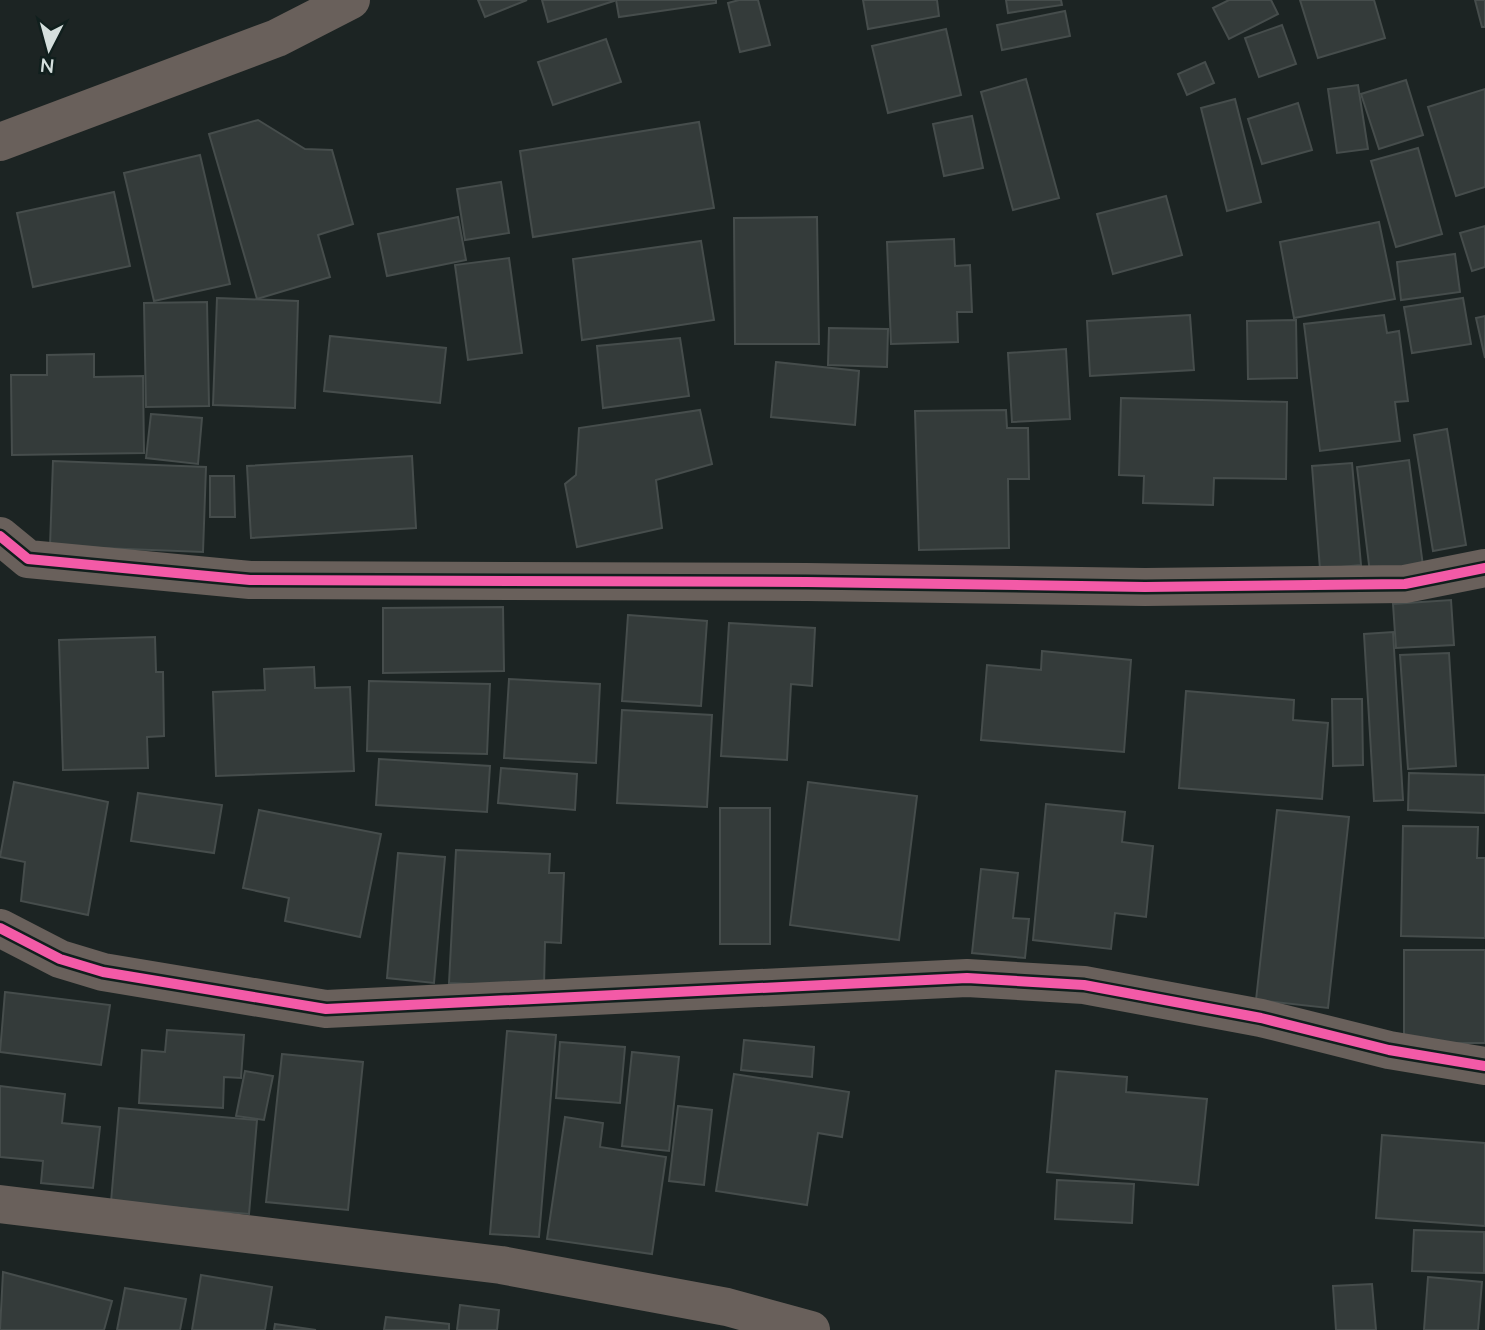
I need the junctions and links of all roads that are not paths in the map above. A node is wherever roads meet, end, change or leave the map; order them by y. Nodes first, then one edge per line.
1 (351, 0) edge
2 (0, 142) edge
3 (0, 536) edge
4 (1485, 568) edge
5 (0, 928) edge
6 (1485, 1066) edge
7 (0, 1204) edge
8 (811, 1330) edge

1 - 2 street
3 - 4 street
5 - 6 street
7 - 8 street

